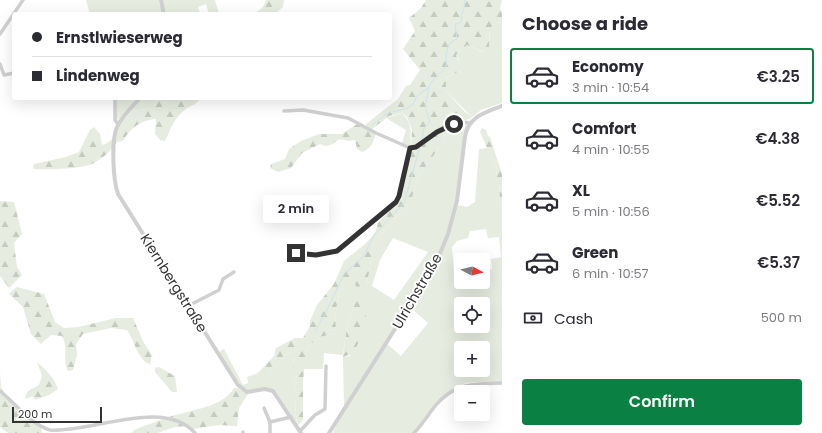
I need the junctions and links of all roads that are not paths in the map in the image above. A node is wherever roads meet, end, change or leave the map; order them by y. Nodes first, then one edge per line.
1 (23, 0) edge
2 (161, 0) edge
3 (15, 12) edge
4 (164, 12) edge
5 (12, 16) edge
6 (0, 34) edge
7 (0, 64) edge
8 (12, 73) edge
9 (115, 100) edge
10 (138, 100) edge
11 (502, 106) edge
12 (284, 111) dead end
13 (470, 123) junction
14 (118, 124) junction
15 (410, 148) junction
16 (296, 253) dead end
17 (234, 272) dead end
18 (188, 306) junction
19 (326, 366) dead end
20 (502, 383) edge
21 (0, 391) edge
22 (264, 408) dead end
23 (291, 417) junction
24 (270, 422) junction
25 (301, 432) edge
26 (195, 433) edge
27 (270, 433) edge
28 (329, 433) edge
29 (414, 433) edge

1 - 3 street
2 - 4 street
5 - 6 street
7 - 8 street
9 - 14 street
10 - 14 street, Kiernbergstraße
11 - 13 street
12 - 15 street
13 - 15 street
13 - 28 street, Ulrichstraße
14 - 18 street, Kiernbergstraße
15 - 16 street
17 - 18 street
18 - 23 street, Kiernbergstraße
19 - 25 street
20 - 29 street
21 - 26 street
22 - 24 street
23 - 24 street
23 - 25 street, Kiernbergstraße
24 - 27 street

